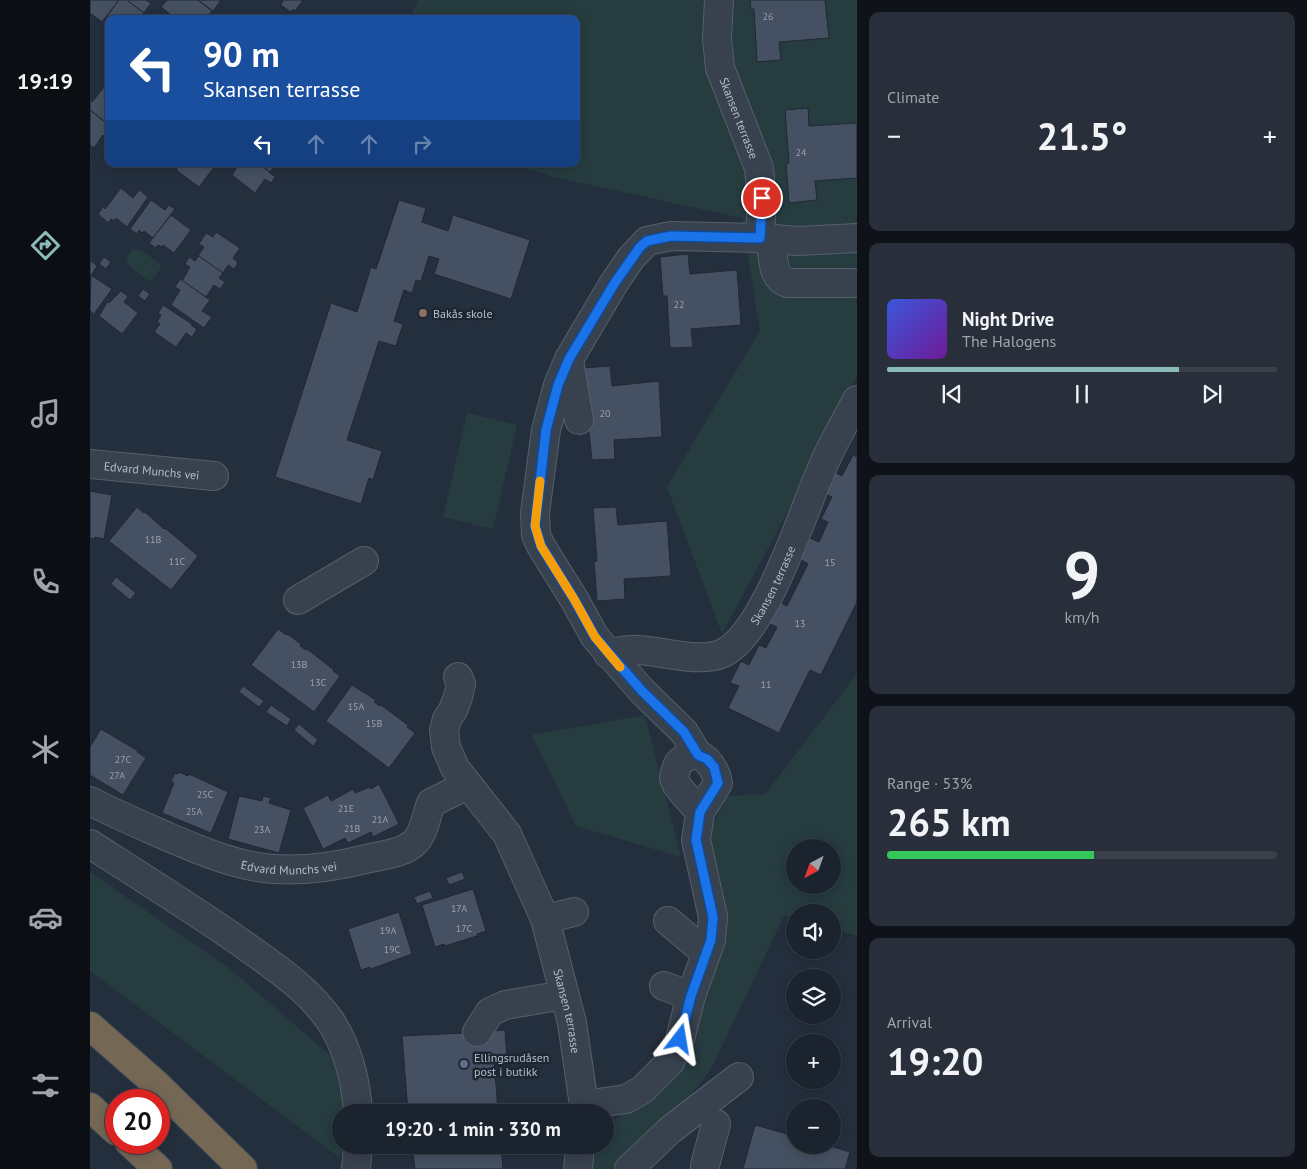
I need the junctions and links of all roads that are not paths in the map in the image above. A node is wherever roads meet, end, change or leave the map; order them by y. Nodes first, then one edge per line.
1 (718, 0) edge
2 (857, 238) edge
3 (766, 239) junction
4 (852, 283) dead end
5 (569, 359) junction
6 (857, 400) edge
7 (579, 420) dead end
8 (90, 464) edge
9 (214, 476) dead end
10 (364, 561) dead end
11 (298, 600) dead end
12 (608, 654) junction
13 (458, 677) dead end
14 (468, 785) junction
15 (90, 801) edge
16 (90, 844) edge
17 (574, 912) dead end
18 (545, 919) junction
19 (668, 921) dead end
20 (706, 953) junction
21 (664, 986) dead end
22 (564, 994) junction
23 (691, 996) junction
24 (90, 1026) edge
25 (477, 1032) dead end
26 (739, 1077) dead end
27 (358, 1104) edge
28 (583, 1104) edge
29 (605, 1104) edge
30 (90, 1107) edge
31 (105, 1121) edge
32 (716, 1124) dead end
33 (142, 1154) edge
34 (357, 1154) edge
35 (579, 1154) edge
36 (158, 1169) edge
37 (243, 1169) edge
38 (356, 1169) edge
39 (578, 1169) edge
40 (629, 1169) edge
41 (705, 1169) edge

1 - 3 street, Skansen terrasse
2 - 3 street, Skansen terrasse
3 - 4 street
3 - 5 street, Skansen terrasse
5 - 7 street
5 - 12 street, Skansen terrasse
6 - 12 street, Skansen terrasse
8 - 9 street, Edvard Munchs vei
10 - 11 street
12 - 20 street, Skansen terrasse
13 - 14 street
14 - 15 street, Edvard Munchs vei
14 - 18 street
16 - 27 street
17 - 18 street
18 - 22 street, Skansen terrasse
19 - 20 street
20 - 23 street, Skansen terrasse
21 - 23 street
22 - 25 street
22 - 28 street, Skansen terrasse
23 - 29 street, Skansen terrasse
24 - 37 highway
26 - 40 street
30 - 31 highway
32 - 41 street
33 - 36 highway
34 - 38 street
35 - 39 street

